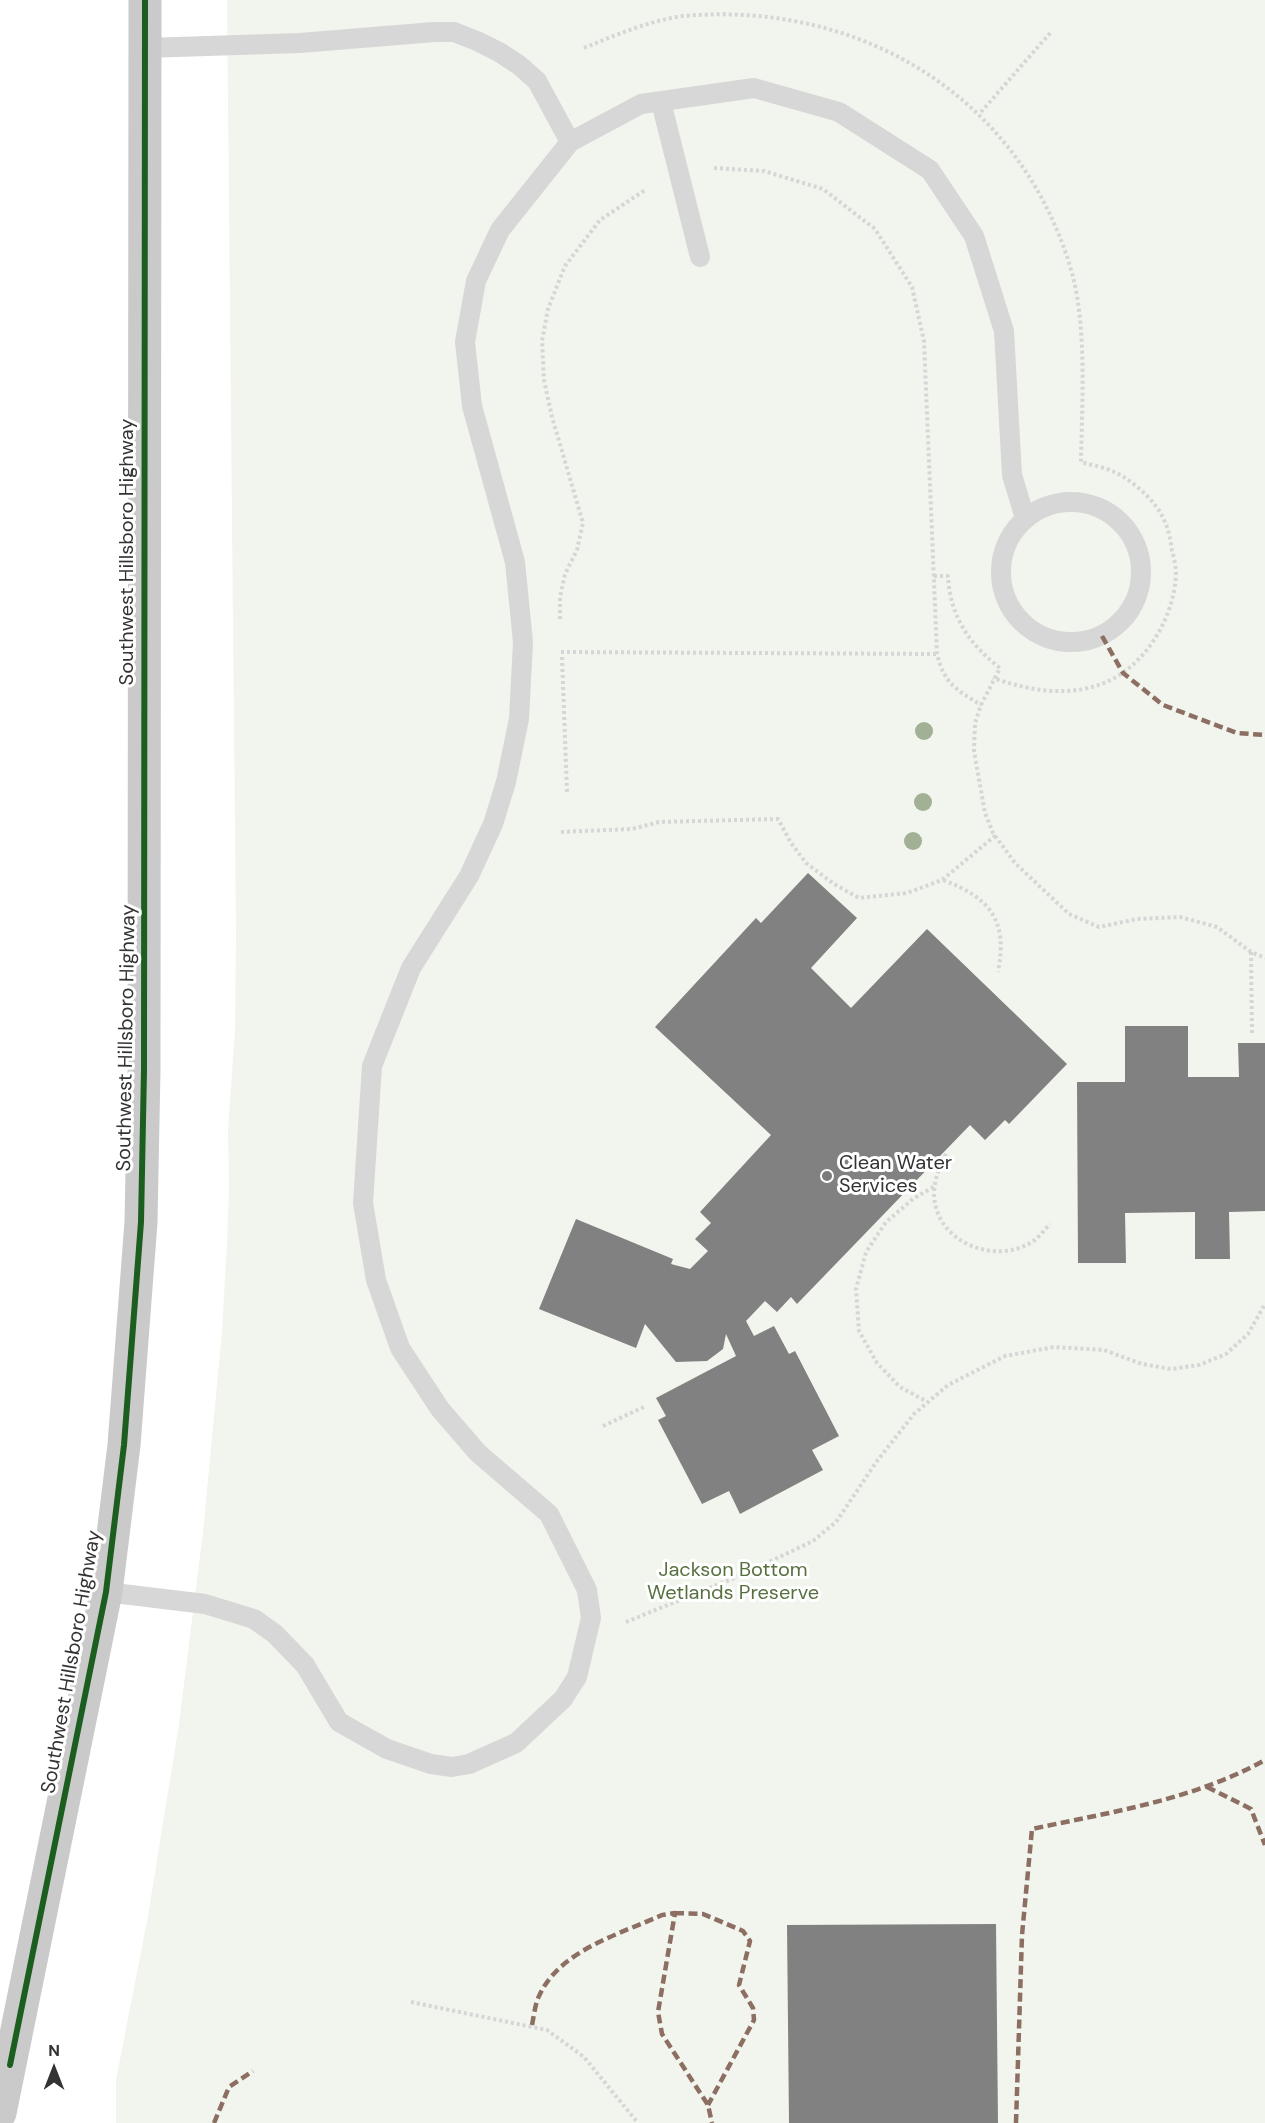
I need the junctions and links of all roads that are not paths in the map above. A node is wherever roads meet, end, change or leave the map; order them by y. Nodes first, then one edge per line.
1 (145, 0) edge
2 (145, 48) junction
3 (661, 102) junction
4 (570, 142) junction
5 (700, 257) dead end
6 (1024, 518) junction
7 (106, 1592) junction
8 (0, 2113) edge

1 - 2 main road, Southwest Hillsboro Highway
2 - 4 lane
2 - 7 main road, Southwest Hillsboro Highway
3 - 4 lane
3 - 5 lane
3 - 6 lane
4 - 7 lane
6 - 6 lane
7 - 8 main road, Southwest Hillsboro Highway

